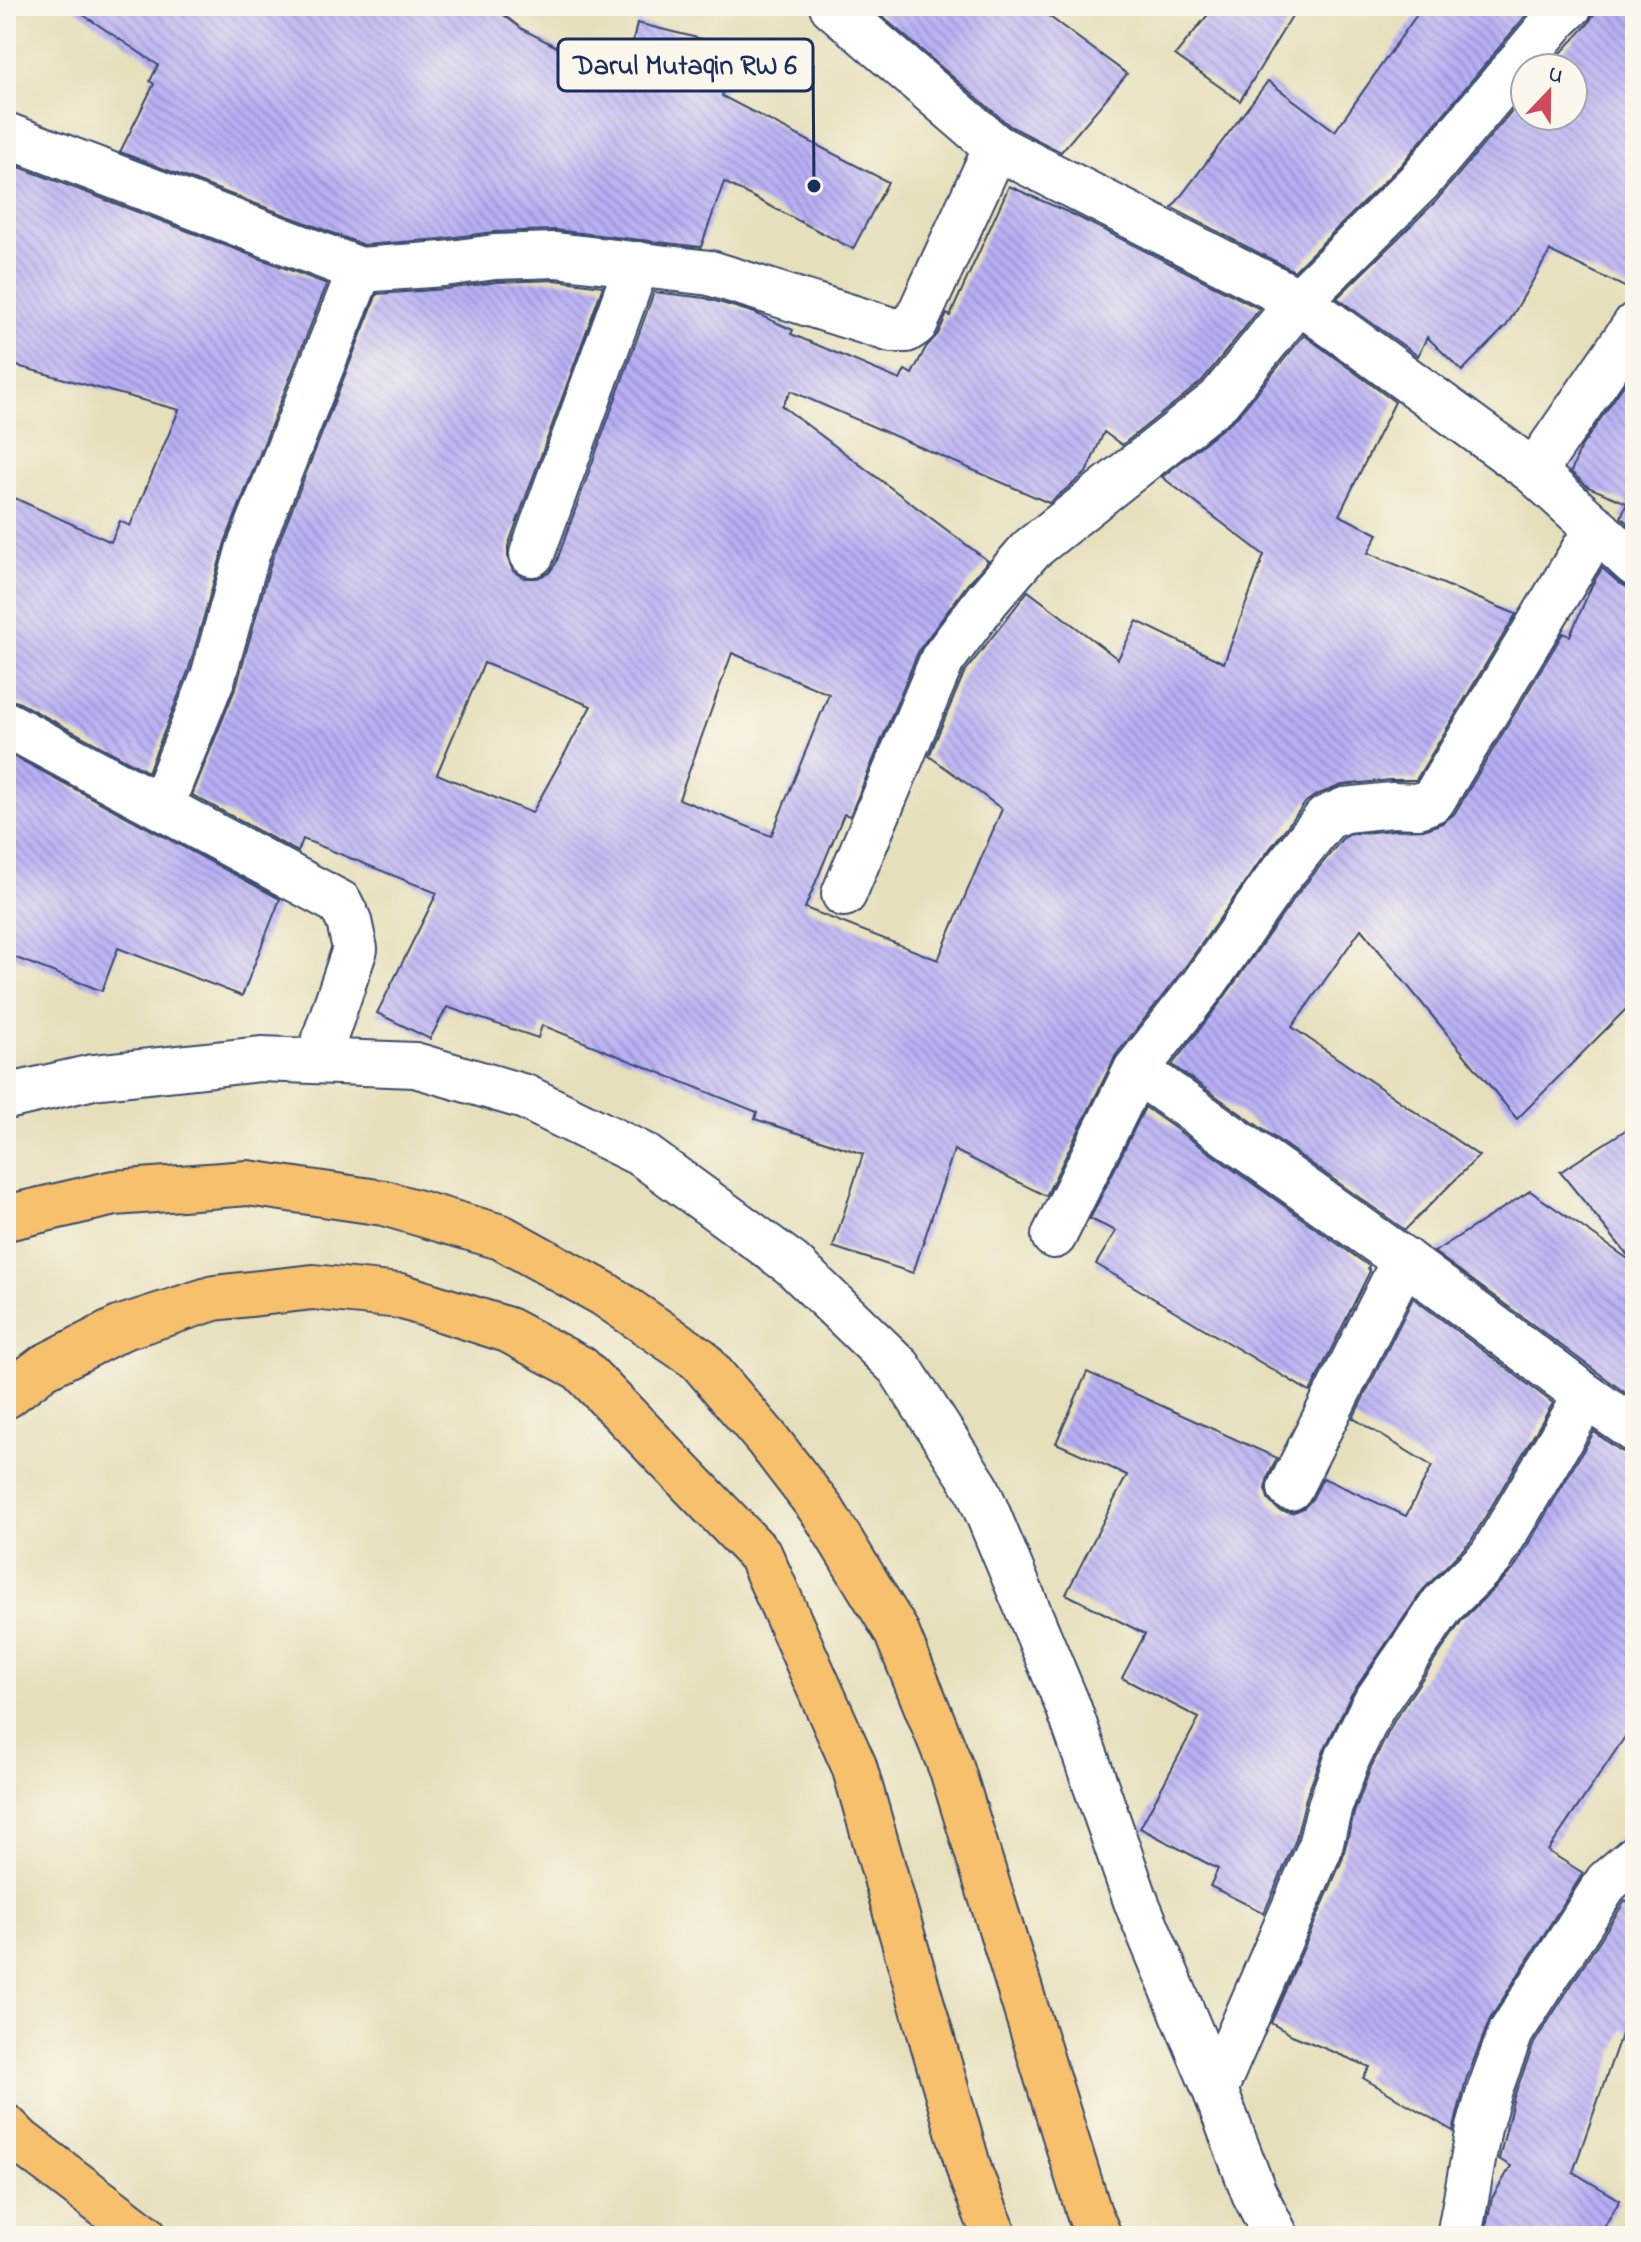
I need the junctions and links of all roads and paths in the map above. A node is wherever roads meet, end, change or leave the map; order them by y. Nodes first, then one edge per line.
1 (832, 6) edge
2 (1570, 6) edge
3 (6, 135) edge
4 (996, 147) junction
5 (637, 264) junction
6 (360, 270) junction
7 (1299, 301) junction
8 (1635, 325) edge
9 (1534, 472) junction
10 (1597, 528) junction
11 (532, 554) dead end
12 (1635, 564) edge
13 (6, 724) edge
14 (161, 806) junction
15 (844, 894) dead end
16 (317, 1061) junction
17 (1136, 1070) junction
18 (6, 1097) edge
19 (6, 1218) edge
20 (1054, 1236) dead end
21 (1404, 1260) junction
22 (6, 1396) edge
23 (1618, 1411) edge
24 (1290, 1488) dead end
25 (1635, 1858) edge
26 (1215, 2090) junction
27 (6, 2127) edge
28 (145, 2236) edge
29 (995, 2236) edge
30 (1099, 2236) edge
31 (1276, 2236) edge
32 (1459, 2236) edge

1 - 4 street
2 - 7 street
3 - 6 street
4 - 5 street
4 - 7 street
5 - 6 street
5 - 11 street
6 - 14 street
7 - 9 street
7 - 15 street
8 - 9 street
9 - 10 street
10 - 12 street
10 - 17 street
13 - 14 street
14 - 16 street
16 - 18 street
16 - 26 street
17 - 20 street
17 - 21 street
19 - 30 highway
21 - 23 street
21 - 24 street
22 - 29 highway
23 - 26 street
25 - 32 street
26 - 31 street
27 - 28 highway

